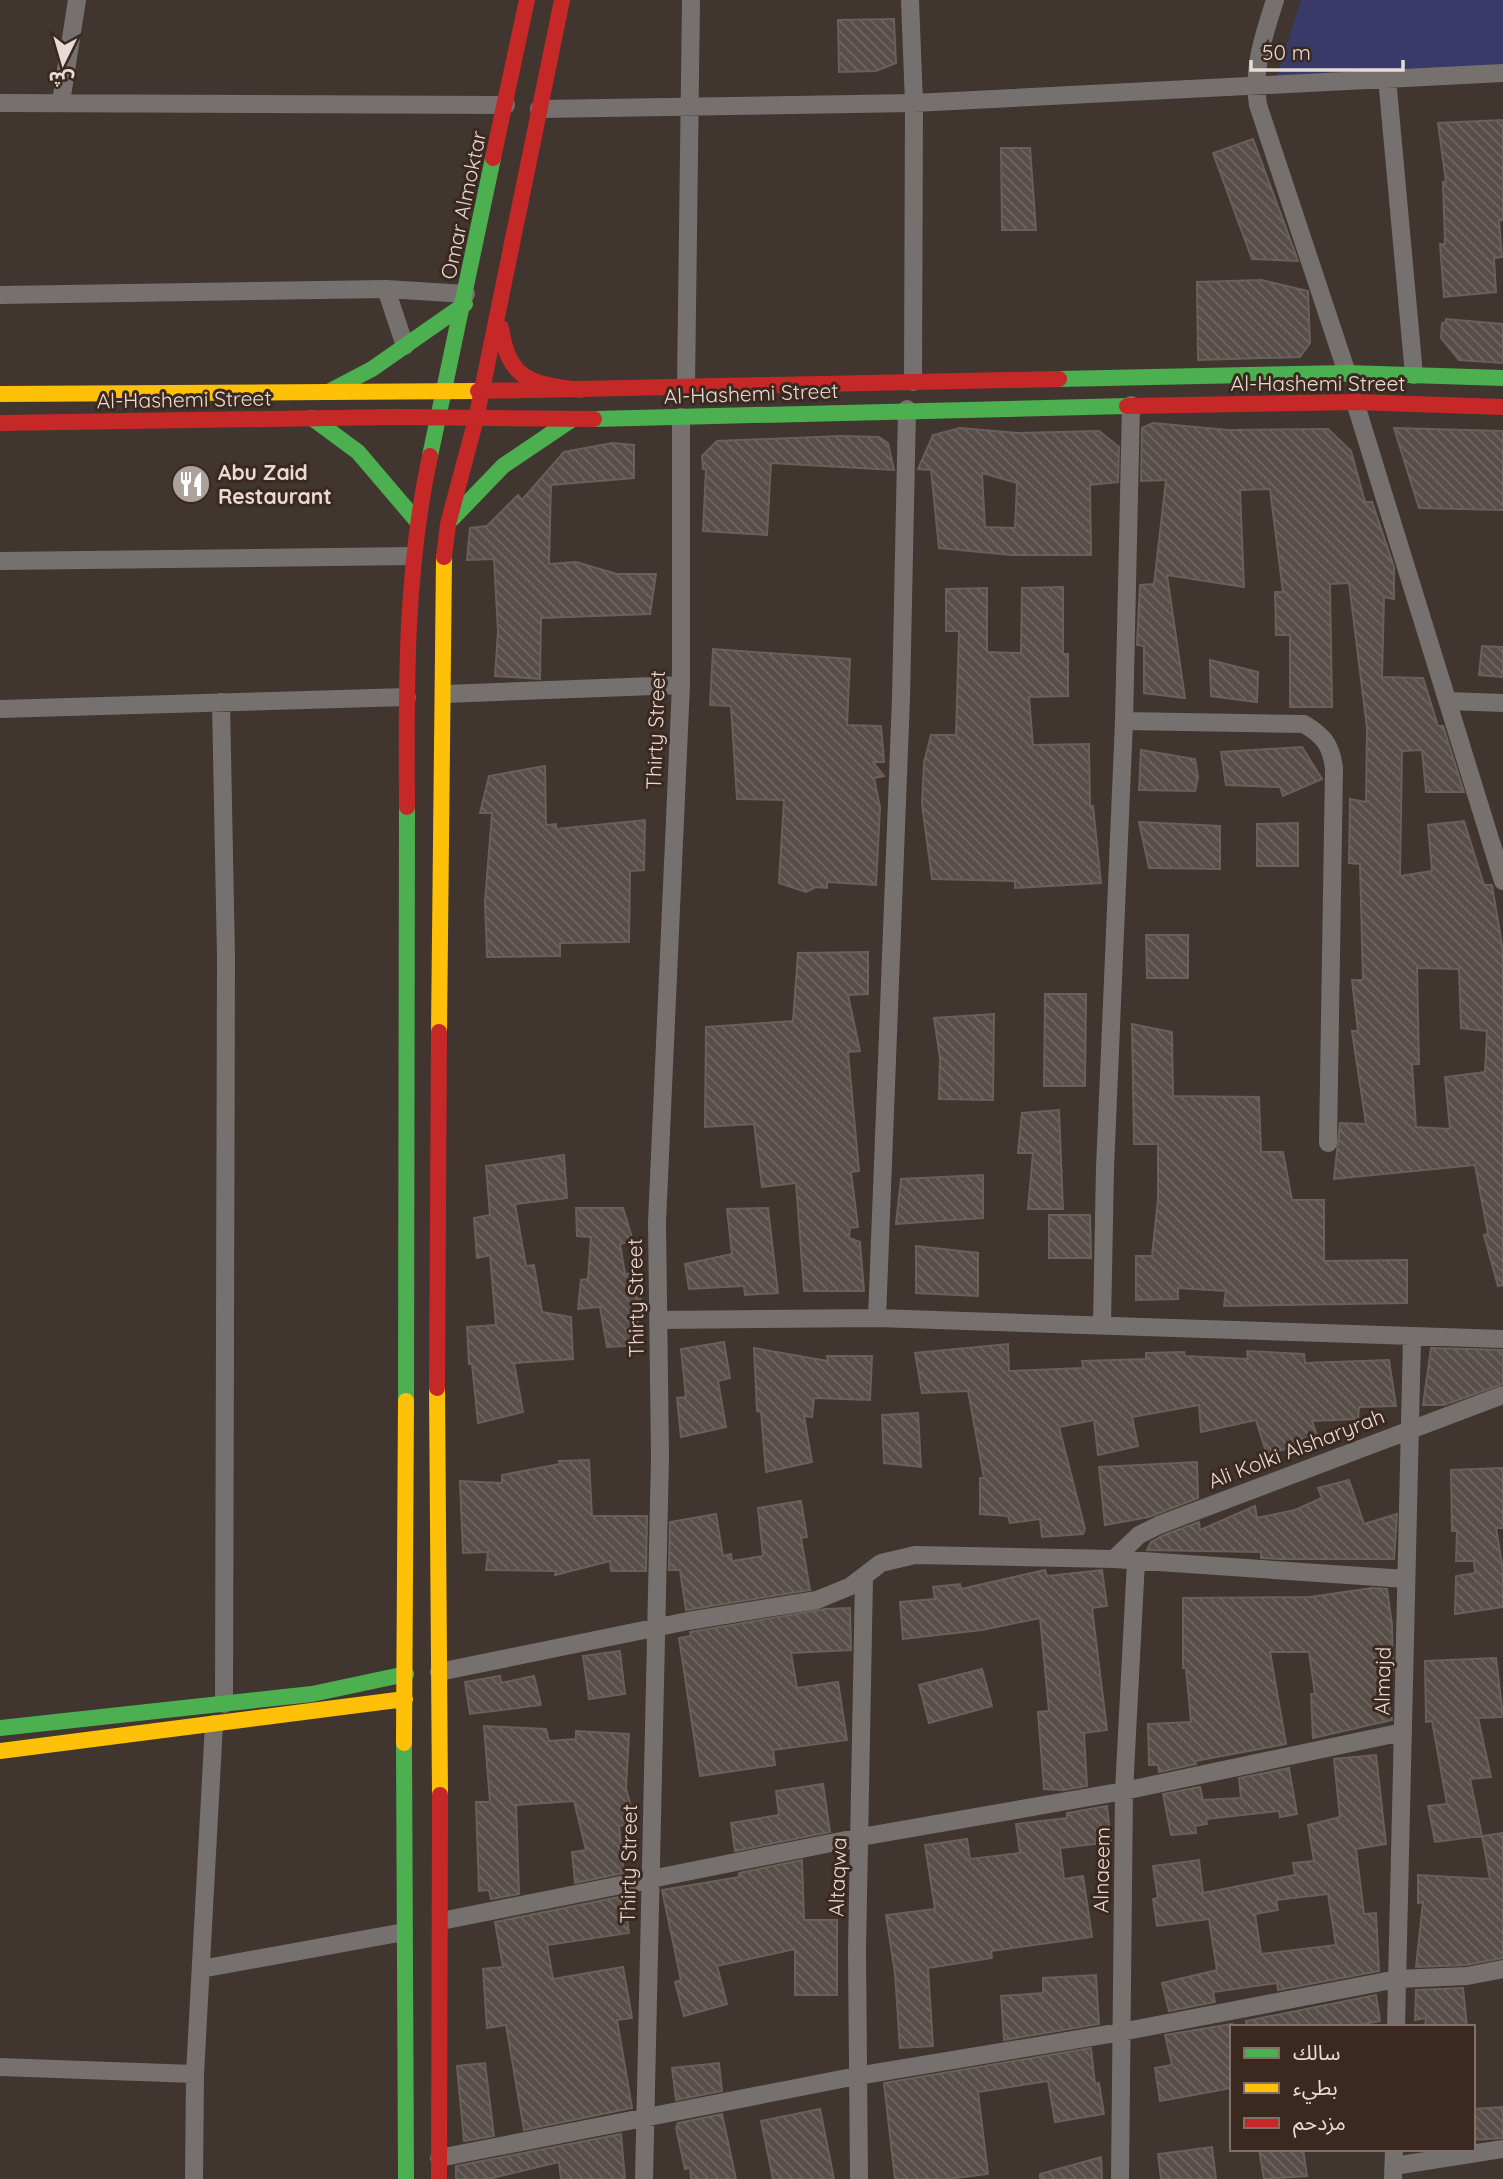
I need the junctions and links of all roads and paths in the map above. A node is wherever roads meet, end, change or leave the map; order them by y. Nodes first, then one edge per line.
1 (77, 0) edge
2 (527, 0) edge
3 (562, 0) edge
4 (691, 0) edge
5 (910, 0) edge
6 (1275, 0) edge
7 (1503, 73) edge
8 (1387, 78) junction
9 (1255, 86) junction
10 (61, 102) junction
11 (0, 103) edge
12 (914, 103) junction
13 (506, 105) junction
14 (687, 108) junction
15 (539, 109) junction
16 (387, 289) junction
17 (0, 295) edge
18 (465, 299) junction
19 (499, 306) junction
20 (405, 346) junction
21 (1347, 373) junction
22 (1414, 375) junction
23 (1503, 378) edge
24 (913, 382) junction
25 (686, 387) junction
26 (445, 390) junction
27 (482, 390) junction
28 (580, 390) junction
29 (330, 391) junction
30 (0, 394) edge
31 (1355, 402) junction
32 (1131, 405) junction
33 (1503, 407) edge
34 (907, 409) junction
35 (681, 417) junction
36 (312, 418) junction
37 (439, 418) junction
38 (476, 419) junction
39 (571, 420) junction
40 (0, 423) edge
41 (416, 520) junction
42 (449, 524) junction
43 (412, 556) junction
44 (0, 561) edge
45 (681, 685) junction
46 (445, 694) junction
47 (407, 696) junction
48 (1449, 701) junction
49 (221, 702) junction
50 (1503, 703) edge
51 (0, 709) edge
52 (1124, 721) junction
53 (1503, 881) edge
54 (1328, 1143) dead end
55 (877, 1318) junction
56 (659, 1320) junction
57 (407, 1323) junction
58 (436, 1323) junction
59 (1102, 1324) junction
60 (1412, 1337) junction
61 (1503, 1339) edge
62 (1503, 1395) edge
63 (1411, 1429) junction
64 (1114, 1559) junction
65 (1136, 1561) junction
66 (864, 1577) junction
67 (1406, 1579) junction
68 (655, 1628) junction
69 (439, 1672) junction
70 (406, 1674) junction
71 (405, 1699) junction
72 (224, 1704) junction
73 (214, 1724) junction
74 (0, 1728) edge
75 (1403, 1732) junction
76 (0, 1751) edge
77 (1124, 1791) junction
78 (861, 1837) junction
79 (651, 1879) junction
80 (441, 1921) junction
81 (404, 1932) junction
82 (201, 1969) junction
83 (1503, 1969) edge
84 (1397, 1979) junction
85 (438, 1983) junction
86 (403, 1984) junction
87 (1396, 2025) edge
88 (1121, 2032) junction
89 (0, 2067) edge
90 (195, 2074) junction
91 (857, 2076) junction
92 (645, 2119) junction
93 (1503, 2149) edge
94 (439, 2158) junction
95 (1394, 2165) edge
96 (194, 2179) edge
97 (406, 2179) edge
98 (439, 2179) edge
99 (644, 2179) edge
100 (859, 2179) edge
101 (1120, 2179) edge

1 - 10 street
2 - 13 main road, Omar Almoktar
3 - 15 main road
4 - 14 street
5 - 12 street
6 - 9 street
7 - 8 street
8 - 9 street
8 - 22 street
9 - 12 street
9 - 21 street
10 - 11 street
10 - 13 street
12 - 14 street
12 - 24 street
13 - 18 main road, Omar Almoktar
14 - 15 street
14 - 25 street
15 - 19 main road
16 - 17 street
16 - 18 street
16 - 20 street
18 - 20 main road
18 - 26 main road, Omar Almoktar
19 - 27 main road
19 - 28 main road
20 - 29 main road
21 - 22 main road, Al-Hashemi Street
21 - 24 main road, Al-Hashemi Street
21 - 31 main road
22 - 23 main road, Al-Hashemi Street
24 - 25 main road, Al-Hashemi Street
25 - 28 main road, Al-Hashemi Street
26 - 27 main road, Al-Hashemi Street
26 - 29 main road, Al-Hashemi Street
26 - 37 main road, Omar Almoktar
27 - 28 main road, Al-Hashemi Street
27 - 38 main road
29 - 30 main road, Al-Hashemi Street
31 - 32 main road, Al-Hashemi Street
31 - 33 main road, Al-Hashemi Street
31 - 48 street
32 - 34 main road, Al-Hashemi Street
32 - 52 street
34 - 35 main road, Al-Hashemi Street
34 - 55 street
35 - 39 main road, Al-Hashemi Street
35 - 45 street, Thirty Street
36 - 37 main road, Al-Hashemi Street
36 - 40 main road, Al-Hashemi Street
36 - 41 main road
37 - 38 main road, Al-Hashemi Street
37 - 41 main road, Omar Almoktar
38 - 39 main road, Al-Hashemi Street
38 - 42 main road
39 - 42 main road
41 - 43 main road, Omar Almoktar
42 - 46 main road
43 - 44 street
43 - 47 main road, Omar Almoktar
45 - 46 street
45 - 56 street, Thirty Street
46 - 58 main road
47 - 49 street
47 - 57 main road, Omar Almoktar
48 - 50 street
48 - 53 street
49 - 51 street
49 - 72 street
52 - 54 street
52 - 59 street
55 - 56 street
55 - 59 street
56 - 68 street, Thirty Street
57 - 58 main road
57 - 70 main road, Omar Almoktar
58 - 69 main road
59 - 60 street
60 - 61 street
60 - 63 street, Almajd
62 - 63 street, Ali Kolki Alsharyrah
63 - 64 street, Ali Kolki Alsharyrah
63 - 67 street, Almajd
64 - 65 street
64 - 66 street
65 - 67 street
65 - 77 street, Alnaeem
66 - 68 street
66 - 78 street, Altaqwa
67 - 75 street, Almajd
68 - 69 street
68 - 79 street, Thirty Street
69 - 80 main road
70 - 71 main road, Omar Almoktar
70 - 72 main road
71 - 73 main road
71 - 81 main road, Omar Almoktar
72 - 74 main road
73 - 76 main road
73 - 82 street
75 - 77 street
75 - 84 street, Almajd
77 - 78 street
77 - 88 street, Alnaeem
78 - 79 street
78 - 91 street, Altaqwa
79 - 80 street
79 - 92 street, Thirty Street
80 - 85 main road
81 - 82 street
81 - 86 main road, Omar Almoktar
82 - 90 street
83 - 84 street
84 - 87 street, Almajd
84 - 88 street
85 - 86 main road
85 - 94 main road
86 - 97 main road, Omar Almoktar
88 - 91 street
88 - 101 street, Alnaeem
89 - 90 street
90 - 96 street
91 - 92 street
91 - 100 street, Altaqwa
92 - 94 street
92 - 99 street, Thirty Street
93 - 95 street
94 - 98 main road

